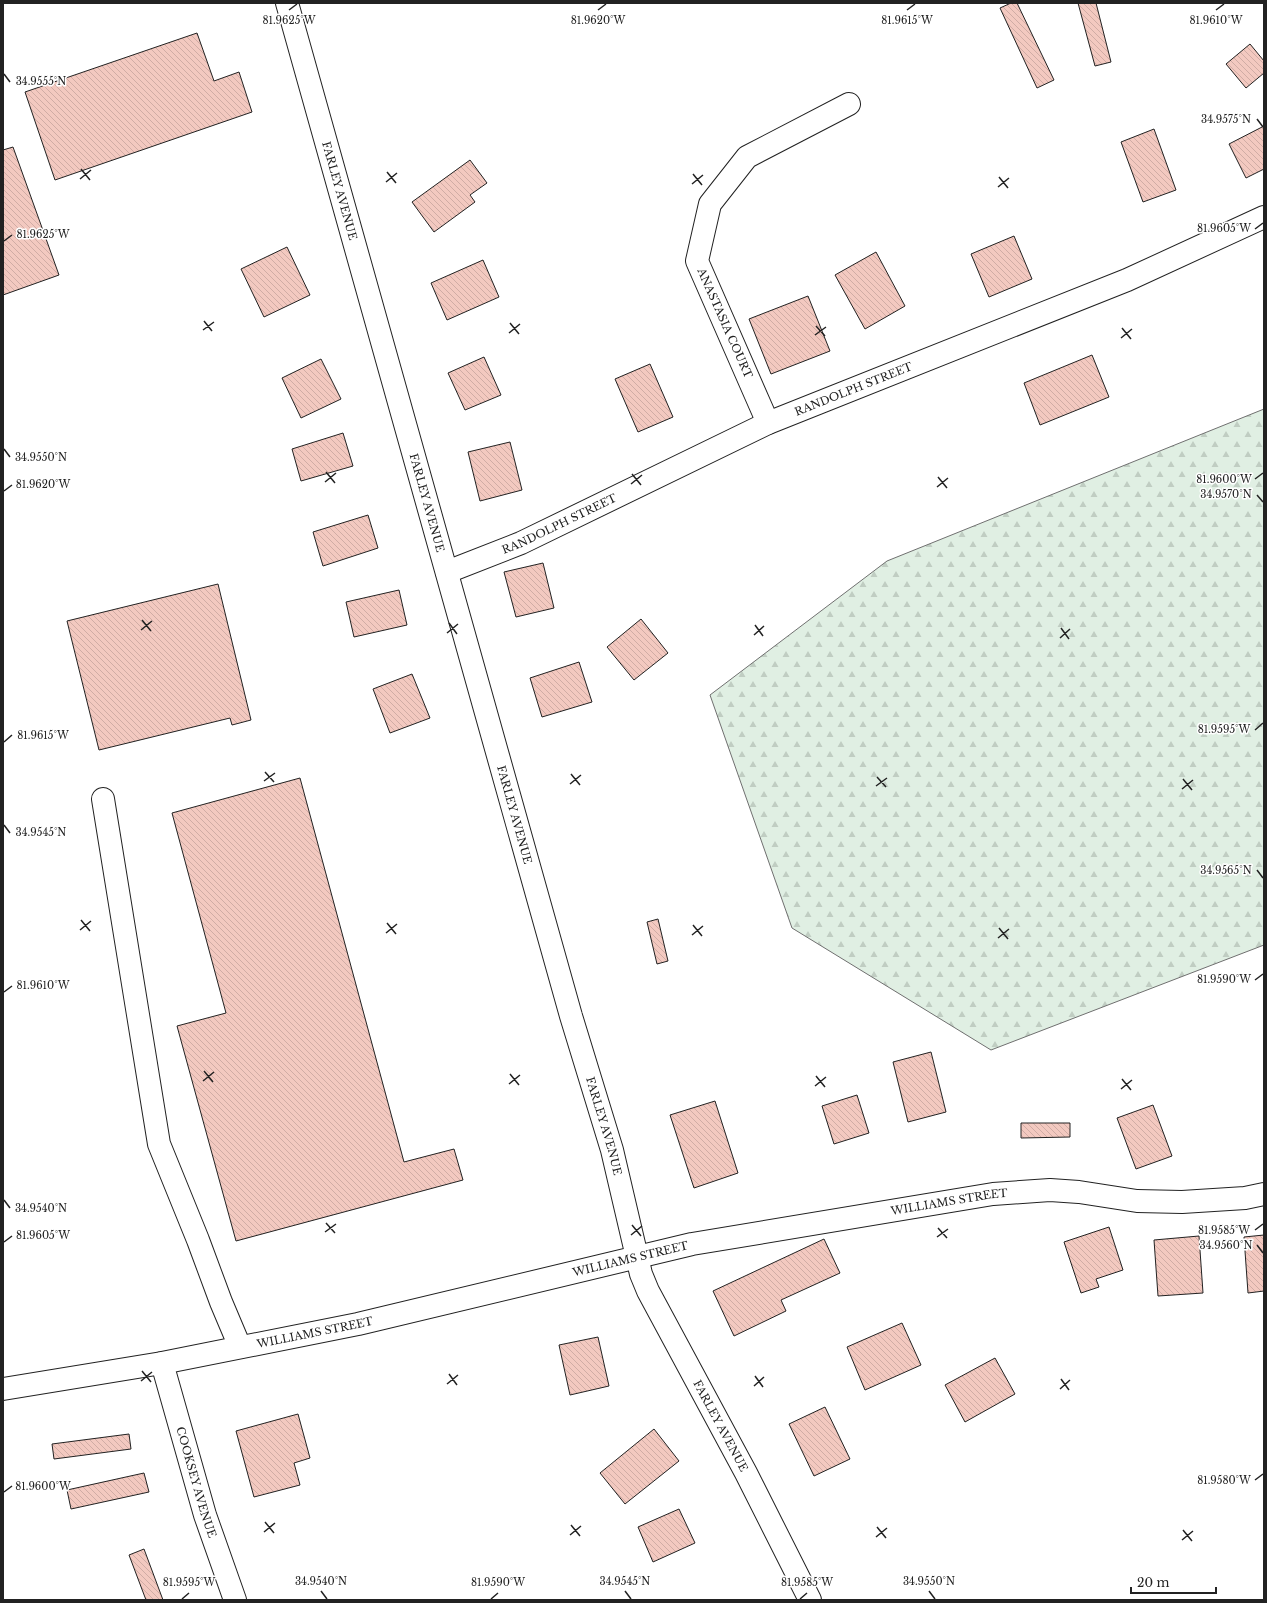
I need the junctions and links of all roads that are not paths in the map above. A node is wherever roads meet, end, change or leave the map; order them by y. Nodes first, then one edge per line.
1 (287, 3) edge
2 (849, 104) dead end
3 (1264, 217) edge
4 (768, 423) junction
5 (447, 572) junction
6 (103, 799) dead end
7 (1264, 1194) edge
8 (636, 1256) junction
9 (240, 1347) junction
10 (162, 1363) junction
11 (3, 1389) edge
12 (235, 1600) edge
13 (810, 1600) edge

1 - 5 street, FARLEY AVENUE
2 - 4 street, ANASTASIA COURT
3 - 4 street, RANDOLPH STREET
4 - 5 street, RANDOLPH STREET
5 - 8 street, FARLEY AVENUE
6 - 9 street
7 - 8 street, WILLIAMS STREET
8 - 9 street, WILLIAMS STREET
8 - 13 street, FARLEY AVENUE
9 - 10 street, WILLIAMS STREET
10 - 11 street, WILLIAMS STREET
10 - 12 street, COOKSEY AVENUE

